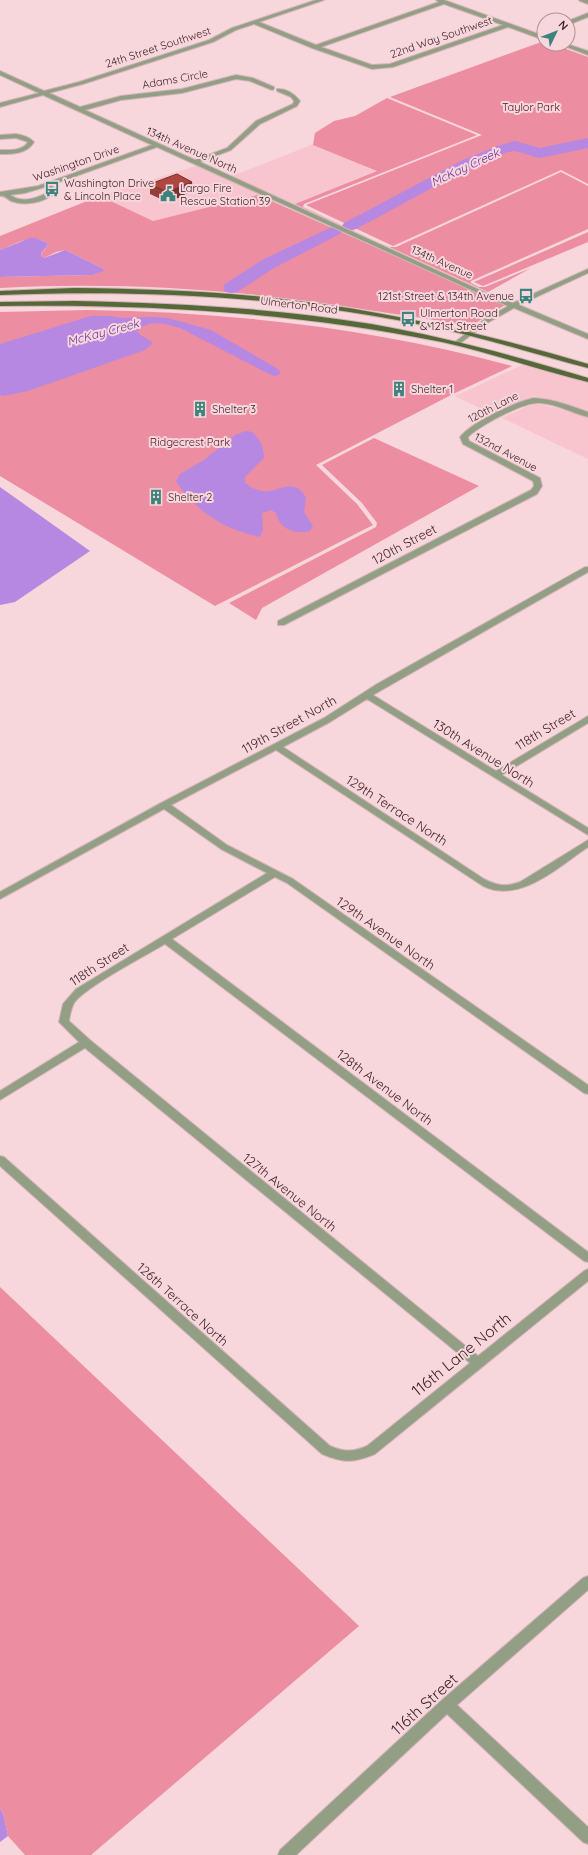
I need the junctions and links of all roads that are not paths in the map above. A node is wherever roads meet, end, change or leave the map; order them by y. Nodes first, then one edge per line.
1 (320, 0) edge
2 (582, 0) edge
3 (441, 1) edge
4 (588, 2) edge
5 (588, 15) edge
6 (576, 20) edge
7 (252, 22) junction
8 (508, 25) junction
9 (536, 34) edge
10 (314, 47) junction
11 (576, 49) edge
12 (588, 53) edge
13 (0, 73) edge
14 (272, 88) dead end
15 (279, 90) dead end
16 (45, 93) junction
17 (0, 105) edge
18 (81, 109) junction
19 (0, 137) edge
20 (157, 145) junction
21 (0, 152) edge
22 (194, 162) junction
23 (46, 185) junction
24 (2, 194) edge
25 (332, 224) joint
26 (588, 272) edge
27 (0, 293) edge
28 (0, 304) edge
29 (513, 304) junction
30 (468, 333) junction
31 (588, 337) edge
32 (457, 343) junction
33 (588, 366) edge
34 (588, 380) edge
35 (588, 415) edge
36 (464, 437) joint
37 (538, 486) joint
38 (588, 569) edge
39 (281, 623) dead end
40 (367, 695) junction
41 (588, 719) edge
42 (277, 747) junction
43 (495, 775) junction
44 (164, 805) junction
45 (588, 832) edge
46 (588, 843) edge
47 (275, 873) junction
48 (0, 896) edge
49 (165, 939) junction
50 (86, 1043) junction
51 (588, 1090) edge
52 (0, 1096) edge
53 (0, 1160) edge
54 (588, 1258) edge
55 (588, 1274) edge
56 (477, 1362) junction
57 (354, 1457) joint
58 (588, 1582) edge
59 (447, 1705) junction
60 (588, 1837) edge
61 (285, 1855) edge

1 - 7 street, 24th Street Southwest
2 - 4 street
3 - 8 street
3 - 10 street
5 - 6 street
7 - 10 street, 22nd Way Southwest
7 - 16 street, 24th Street Southwest
8 - 9 street
8 - 10 street, 22nd Way Southwest
11 - 12 street
13 - 16 street
14 - 18 street, Adams Circle
15 - 22 street
16 - 17 street, 24th Street Southwest
16 - 18 street, 134th Avenue North
18 - 20 street, 134th Avenue North
19 - 21 street
20 - 22 street, 134th Avenue North
20 - 23 street, Washington Drive
22 - 25 street, 134th Avenue North
23 - 24 street, Washington Drive
23 - 24 street
25 - 29 street, 134th Avenue
26 - 29 street
27 - 30 main road, Ulmerton Road
28 - 32 main road, Ulmerton Road
29 - 30 street
29 - 31 street, 134th Avenue
30 - 32 street
30 - 33 main road, Ulmerton Road
32 - 34 main road, Ulmerton Road
35 - 36 street, 120th Lane
36 - 37 street, 132nd Avenue
37 - 39 street, 120th Street
38 - 40 street, 119th Street North
40 - 42 street, 119th Street North
40 - 43 street, 130th Avenue North
41 - 43 street, 118th Street
42 - 44 street, 119th Street North
42 - 46 street, 129th Terrace North
43 - 45 street, 130th Avenue North
44 - 47 street, 129th Avenue North
44 - 48 street, 119th Street North
47 - 49 street, 118th Street
47 - 51 street, 129th Avenue North
49 - 50 street, 118th Street
49 - 54 street, 128th Avenue North
50 - 52 street
50 - 56 street, 127th Avenue North
53 - 57 street, 126th Terrace North
55 - 56 street, 116th Lane North
56 - 57 street, 116th Lane North
58 - 59 street, 116th Street
59 - 60 street
59 - 61 street, 116th Street

